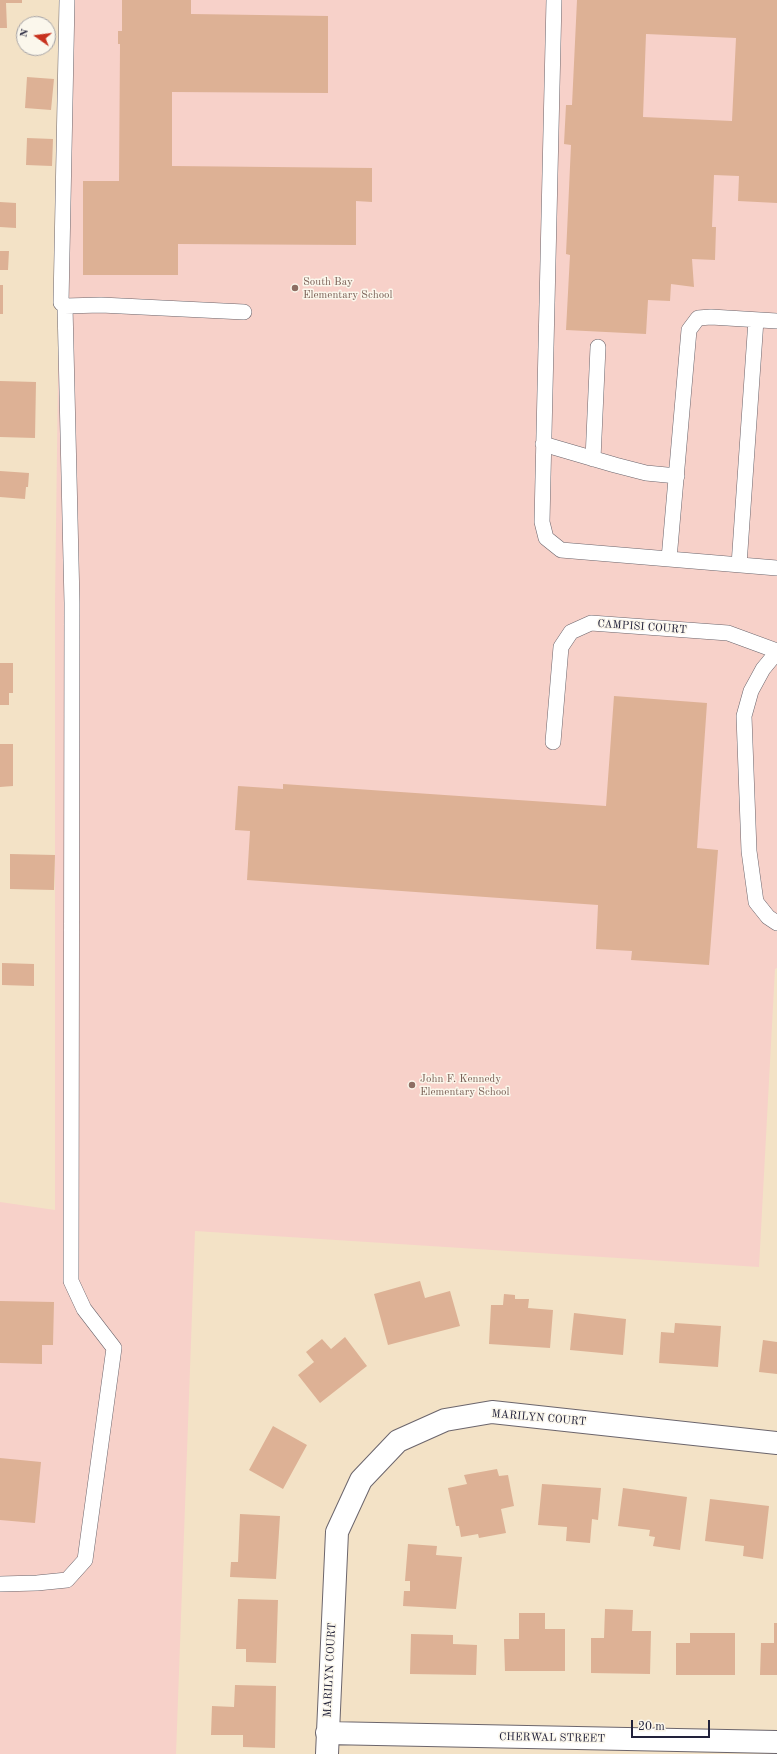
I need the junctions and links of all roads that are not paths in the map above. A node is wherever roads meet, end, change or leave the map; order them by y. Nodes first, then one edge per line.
1 (67, 0) edge
2 (554, 0) edge
3 (65, 306) junction
4 (244, 312) dead end
5 (756, 320) junction
6 (777, 321) edge
7 (598, 347) dead end
8 (543, 444) junction
9 (593, 459) junction
10 (677, 476) junction
11 (669, 559) junction
12 (739, 565) junction
13 (777, 568) edge
14 (777, 652) edge
15 (552, 742) dead end
16 (777, 923) edge
17 (777, 1443) edge
18 (0, 1584) edge
19 (777, 1742) edge
20 (327, 1744) edge

1 - 3 lane
2 - 8 lane
3 - 4 lane
3 - 18 lane
5 - 6 lane
5 - 10 lane
5 - 12 lane
7 - 9 lane
8 - 9 lane
8 - 11 lane
9 - 10 lane
10 - 11 lane
11 - 12 lane
12 - 13 lane
14 - 15 lane, CAMPISI COURT
14 - 16 lane, CAMPISI COURT
17 - 20 street, MARILYN COURT
19 - 20 street, CHERWAL STREET

